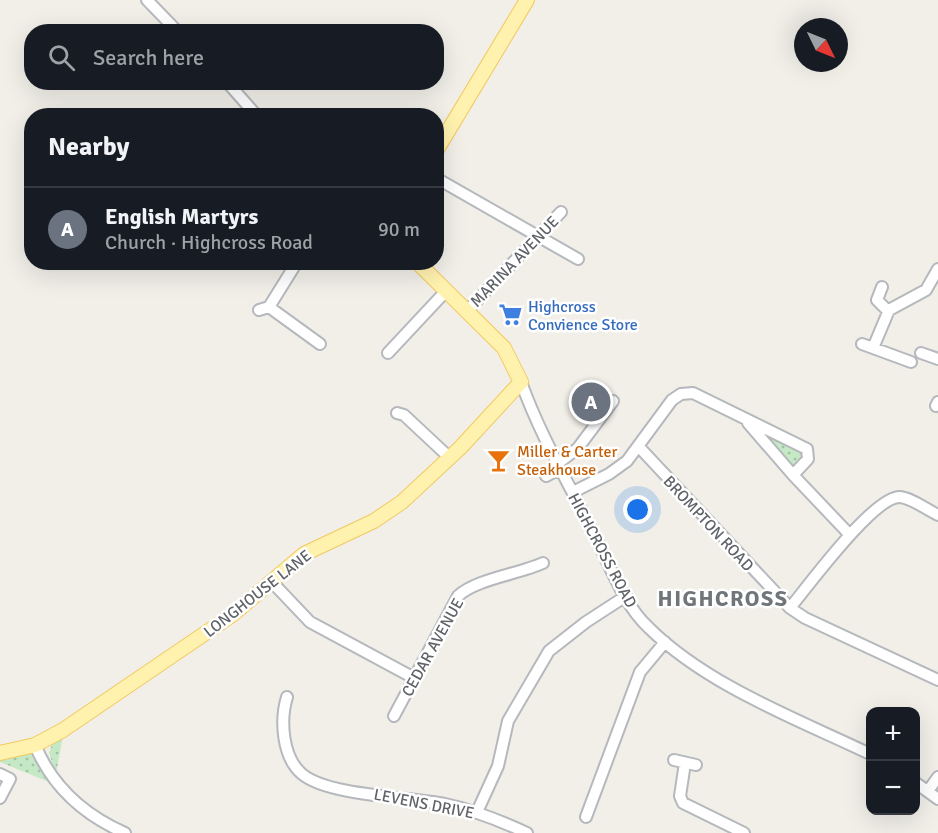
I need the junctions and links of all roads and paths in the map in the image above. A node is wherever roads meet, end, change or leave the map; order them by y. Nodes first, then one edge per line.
1 (147, 0) edge
2 (527, 0) edge
3 (170, 24) edge
4 (234, 90) edge
5 (250, 108) edge
6 (444, 138) edge
7 (444, 183) edge
8 (561, 212) dead end
9 (539, 236) junction
10 (578, 259) dead end
11 (938, 269) edge
12 (291, 270) edge
13 (425, 270) edge
14 (882, 287) dead end
15 (446, 291) junction
16 (467, 311) junction
17 (888, 311) junction
18 (320, 344) dead end
19 (862, 344) dead end
20 (873, 348) junction
21 (388, 353) dead end
22 (921, 353) dead end
23 (938, 358) edge
24 (911, 362) dead end
25 (521, 382) junction
26 (613, 401) dead end
27 (397, 413) dead end
28 (748, 422) junction
29 (639, 447) junction
30 (459, 454) junction
31 (558, 466) junction
32 (793, 475) junction
33 (546, 476) dead end
34 (573, 492) junction
35 (938, 515) edge
36 (849, 535) junction
37 (543, 563) dead end
38 (271, 581) junction
39 (626, 596) junction
40 (790, 608) junction
41 (665, 642) junction
42 (414, 678) junction
43 (938, 680) edge
44 (287, 697) dead end
45 (394, 716) dead end
46 (35, 745) junction
47 (866, 752) edge
48 (0, 753) edge
49 (685, 762) dead end
50 (5, 776) edge
51 (938, 777) edge
52 (22, 785) dead end
53 (920, 786) edge
54 (928, 791) junction
55 (0, 798) edge
56 (938, 799) edge
57 (477, 812) junction
58 (586, 818) dead end
59 (728, 830) edge
60 (124, 833) edge
61 (527, 833) edge
62 (744, 833) edge

1 - 3 street
2 - 6 main road
4 - 5 street
7 - 9 street
8 - 9 street, MARINA AVENUE
9 - 10 street
9 - 16 street, MARINA AVENUE
11 - 17 street
12 - 18 street
13 - 15 main road, HIGHCROSS ROAD
14 - 17 street
15 - 16 main road, HIGHCROSS ROAD
15 - 21 street
16 - 25 main road, HIGHCROSS ROAD
17 - 20 street
19 - 20 street
20 - 24 street
22 - 23 street
25 - 30 main road, LONGHOUSE LANE
25 - 31 street, HIGHCROSS ROAD
26 - 31 street
27 - 30 street
28 - 29 street
28 - 32 street
28 - 32 street
29 - 34 street
29 - 40 street, BROMPTON ROAD
30 - 38 main road, LONGHOUSE LANE
31 - 33 street
31 - 34 street, HIGHCROSS ROAD
32 - 36 street
34 - 39 street, HIGHCROSS ROAD
35 - 36 street
36 - 40 street
37 - 42 street, CEDAR AVENUE
38 - 42 street
38 - 46 main road, LONGHOUSE LANE
39 - 41 street, HIGHCROSS ROAD
39 - 57 street
40 - 43 street, BROMPTON ROAD
41 - 47 street, HIGHCROSS ROAD
41 - 58 street
42 - 45 street, CEDAR AVENUE
44 - 57 street, LEVENS DRIVE
46 - 48 main road, LONGHOUSE LANE
46 - 60 street
49 - 59 street
50 - 52 street
50 - 55 street
51 - 54 street
53 - 54 street
54 - 56 street
57 - 61 street, LEVENS DRIVE
59 - 62 street

